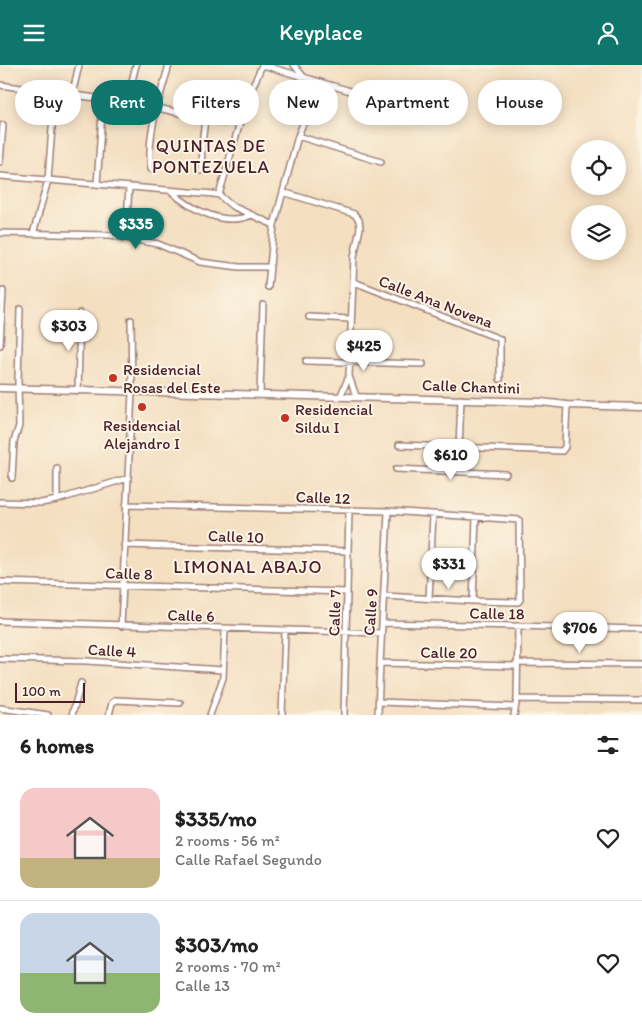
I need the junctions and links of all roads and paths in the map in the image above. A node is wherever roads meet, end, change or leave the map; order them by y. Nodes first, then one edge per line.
1 (79, 65) edge
2 (136, 65) edge
3 (169, 65) edge
4 (262, 65) edge
5 (294, 65) edge
6 (304, 77) junction
7 (76, 80) edge
8 (314, 80) edge
9 (0, 85) edge
10 (15, 87) edge
11 (163, 88) edge
12 (81, 96) edge
13 (3, 125) dead end
14 (52, 125) edge
15 (101, 125) edge
16 (154, 125) edge
17 (205, 125) edge
18 (302, 125) edge
19 (298, 136) junction
20 (0, 162) edge
21 (381, 163) dead end
22 (151, 169) dead end
23 (201, 170) dead end
24 (0, 176) edge
25 (48, 180) junction
26 (97, 184) junction
27 (129, 187) junction
28 (171, 191) junction
29 (283, 192) junction
30 (219, 195) junction
31 (251, 215) junction
32 (274, 225) junction
33 (0, 233) edge
34 (33, 234) junction
35 (126, 237) junction
36 (270, 267) junction
37 (354, 282) junction
38 (268, 287) dead end
39 (3, 291) dead end
40 (264, 305) dead end
41 (20, 309) dead end
42 (80, 313) dead end
43 (309, 317) dead end
44 (351, 319) junction
45 (132, 320) dead end
46 (0, 345) edge
47 (306, 361) dead end
48 (350, 362) junction
49 (423, 364) dead end
50 (349, 376) junction
51 (500, 379) dead end
52 (0, 388) edge
53 (18, 389) junction
54 (78, 391) junction
55 (132, 393) junction
56 (260, 393) junction
57 (341, 395) junction
58 (356, 396) junction
59 (461, 399) junction
60 (567, 405) junction
61 (642, 407) edge
62 (400, 445) dead end
63 (459, 448) junction
64 (57, 468) dead end
65 (396, 469) dead end
66 (458, 471) junction
67 (506, 474) dead end
68 (12, 478) dead end
69 (128, 478) junction
70 (57, 501) junction
71 (0, 502) edge
72 (126, 505) junction
73 (349, 511) junction
74 (388, 511) junction
75 (433, 514) junction
76 (476, 517) junction
77 (124, 545) junction
78 (348, 551) junction
79 (0, 582) edge
80 (122, 586) junction
81 (347, 592) junction
82 (384, 596) junction
83 (429, 599) junction
84 (473, 601) junction
85 (0, 621) edge
86 (382, 623) junction
87 (121, 625) junction
88 (518, 627) junction
89 (225, 629) junction
90 (642, 629) edge
91 (285, 631) junction
92 (345, 633) junction
93 (381, 633) junction
94 (0, 659) edge
95 (380, 663) junction
96 (642, 664) edge
97 (517, 665) junction
98 (223, 670) junction
99 (81, 683) dead end
100 (517, 699) junction
101 (642, 700) edge
102 (378, 702) junction
103 (180, 703) dead end
104 (515, 707) junction
105 (1, 708) edge
106 (0, 714) edge
107 (48, 715) edge
108 (72, 715) edge
109 (109, 715) edge
110 (210, 715) edge
111 (282, 715) edge
112 (344, 715) edge
113 (378, 715) edge
114 (514, 715) edge

1 - 7 street
2 - 12 street
3 - 11 street
4 - 6 street
4 - 30 street
5 - 6 street
6 - 8 street
9 - 10 street
13 - 20 street
14 - 25 street
15 - 26 street
16 - 22 street
17 - 23 street
18 - 19 street
19 - 21 street
19 - 29 street
24 - 25 street
25 - 26 street
25 - 34 street
26 - 27 street
27 - 28 street
27 - 35 street
28 - 30 street
28 - 31 street
29 - 32 street
29 - 37 street
30 - 31 street
31 - 32 street
32 - 36 street
33 - 34 street
34 - 35 street
35 - 36 street
36 - 38 street
37 - 44 street
37 - 51 street, Calle Ana Novena
39 - 46 street
40 - 56 street
41 - 53 street
42 - 54 street
43 - 44 street
44 - 48 street
45 - 55 street
47 - 48 street
48 - 49 street
48 - 50 street
50 - 57 street
50 - 58 street
52 - 53 street, Calle Chantini
53 - 54 street, Calle Chantini
53 - 68 street
54 - 55 street, Calle Chantini
55 - 56 street, Calle Chantini
55 - 69 street
56 - 57 street, Calle Chantini
57 - 58 street, Calle Chantini
58 - 59 street, Calle Chantini
59 - 60 street, Calle Chantini
59 - 63 street
60 - 61 street, Calle Chantini
60 - 63 street
62 - 63 street
63 - 66 street
64 - 70 street
65 - 66 street
66 - 67 street
69 - 70 street
69 - 72 street
70 - 71 street
72 - 73 street, Calle 12
72 - 77 street
73 - 74 street, Calle 12
73 - 78 street, Calle 7
74 - 75 street, Calle 12
74 - 82 street, Calle 9
75 - 76 street, Calle 12
75 - 83 street
76 - 84 street
76 - 84 street, Calle 12
77 - 78 street, Calle 10
77 - 80 street
78 - 81 street, Calle 7
79 - 80 street, Calle 8
80 - 81 street, Calle 8
80 - 87 street
81 - 92 street, Calle 7
82 - 83 street
82 - 86 street, Calle 9
83 - 84 street
85 - 87 street, Calle 6
86 - 88 street, Calle 18
86 - 93 street, Calle 9
87 - 89 street, Calle 6
88 - 90 street, Calle 18
88 - 97 street
89 - 91 street, Calle 6
89 - 98 street
91 - 92 street, Calle 6
91 - 111 street
92 - 93 street, Calle 6
92 - 112 street, Calle 7
93 - 95 street, Calle 9
94 - 98 street, Calle 4
95 - 97 street, Calle 20
95 - 102 street, Calle 9
96 - 97 street, Calle 20
97 - 100 street
98 - 110 street
99 - 108 street
100 - 101 street
100 - 104 street
102 - 104 street
102 - 113 street, Calle 9
103 - 109 street
104 - 114 street
105 - 106 street
105 - 107 street

